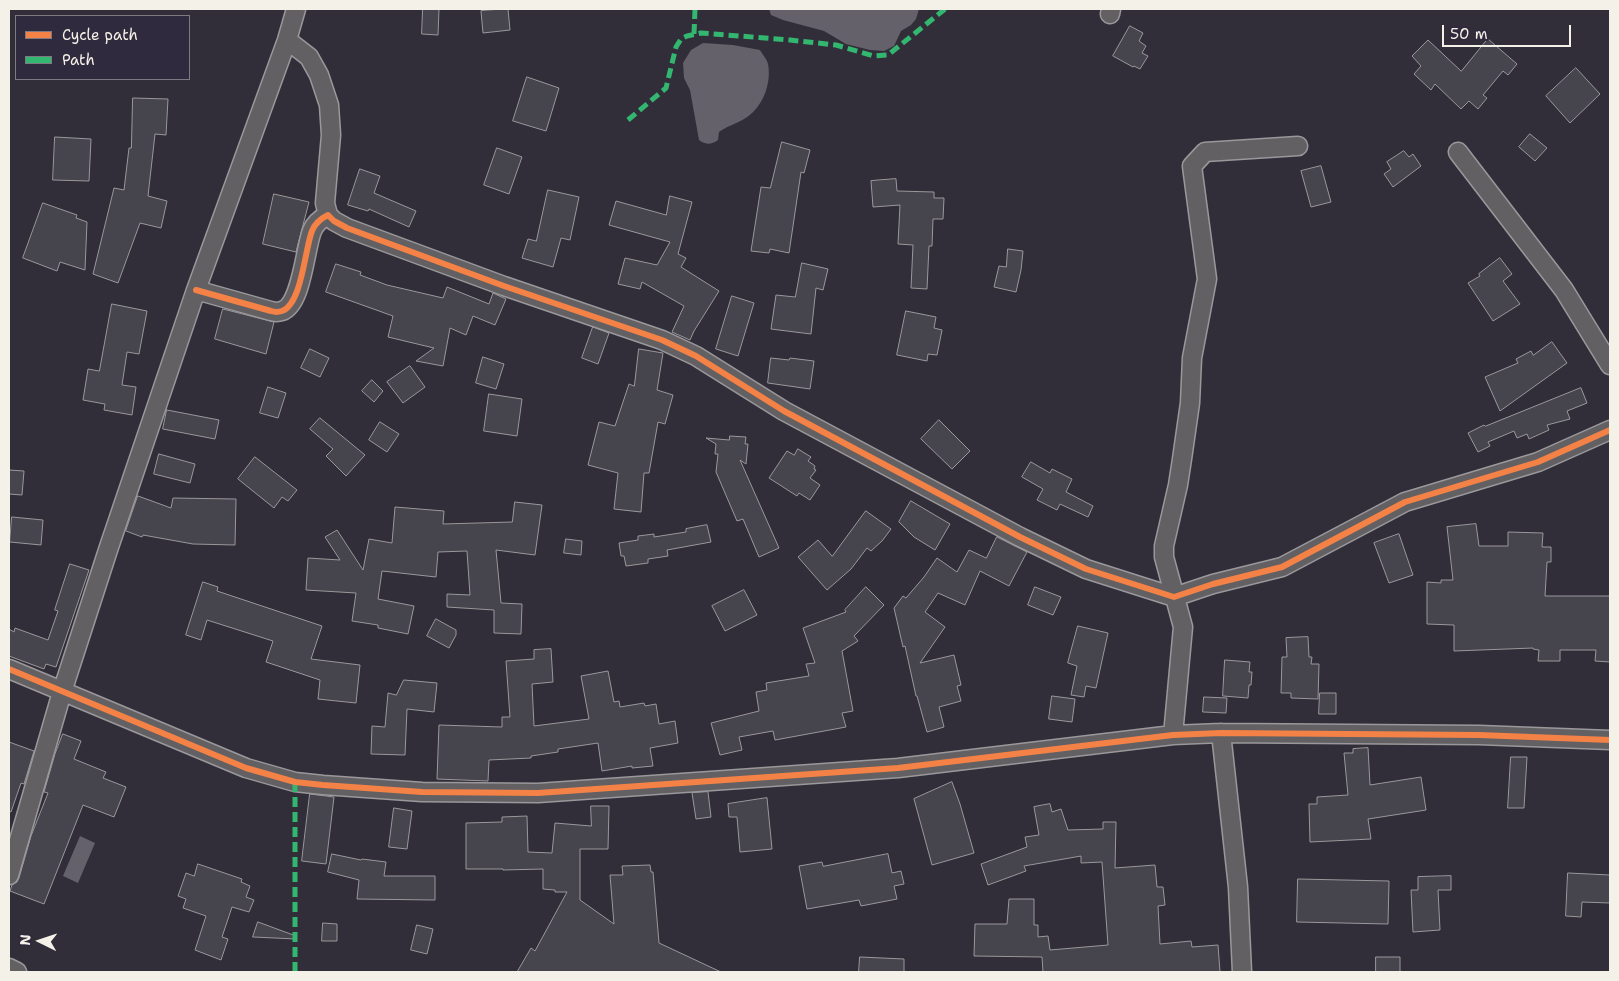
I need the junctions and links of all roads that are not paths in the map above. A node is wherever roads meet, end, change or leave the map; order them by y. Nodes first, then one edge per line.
1 (296, 9) edge
2 (287, 40) junction
3 (1298, 146) dead end
4 (1458, 152) dead end
5 (328, 214) junction
6 (196, 290) junction
7 (1610, 365) edge
8 (1610, 430) edge
9 (1174, 597) junction
10 (9, 669) edge
11 (62, 692) junction
12 (1221, 733) junction
13 (1173, 734) junction
14 (1610, 740) edge
15 (9, 875) edge
16 (9, 968) edge
17 (17, 972) edge
18 (1242, 972) edge

1 - 2 street
2 - 5 street
2 - 6 street
3 - 9 street
4 - 7 street
5 - 6 street
5 - 9 street
6 - 11 street
8 - 9 street
9 - 13 street
10 - 11 street
11 - 13 street
11 - 15 street
12 - 13 street
12 - 14 street
12 - 18 street
16 - 17 street

